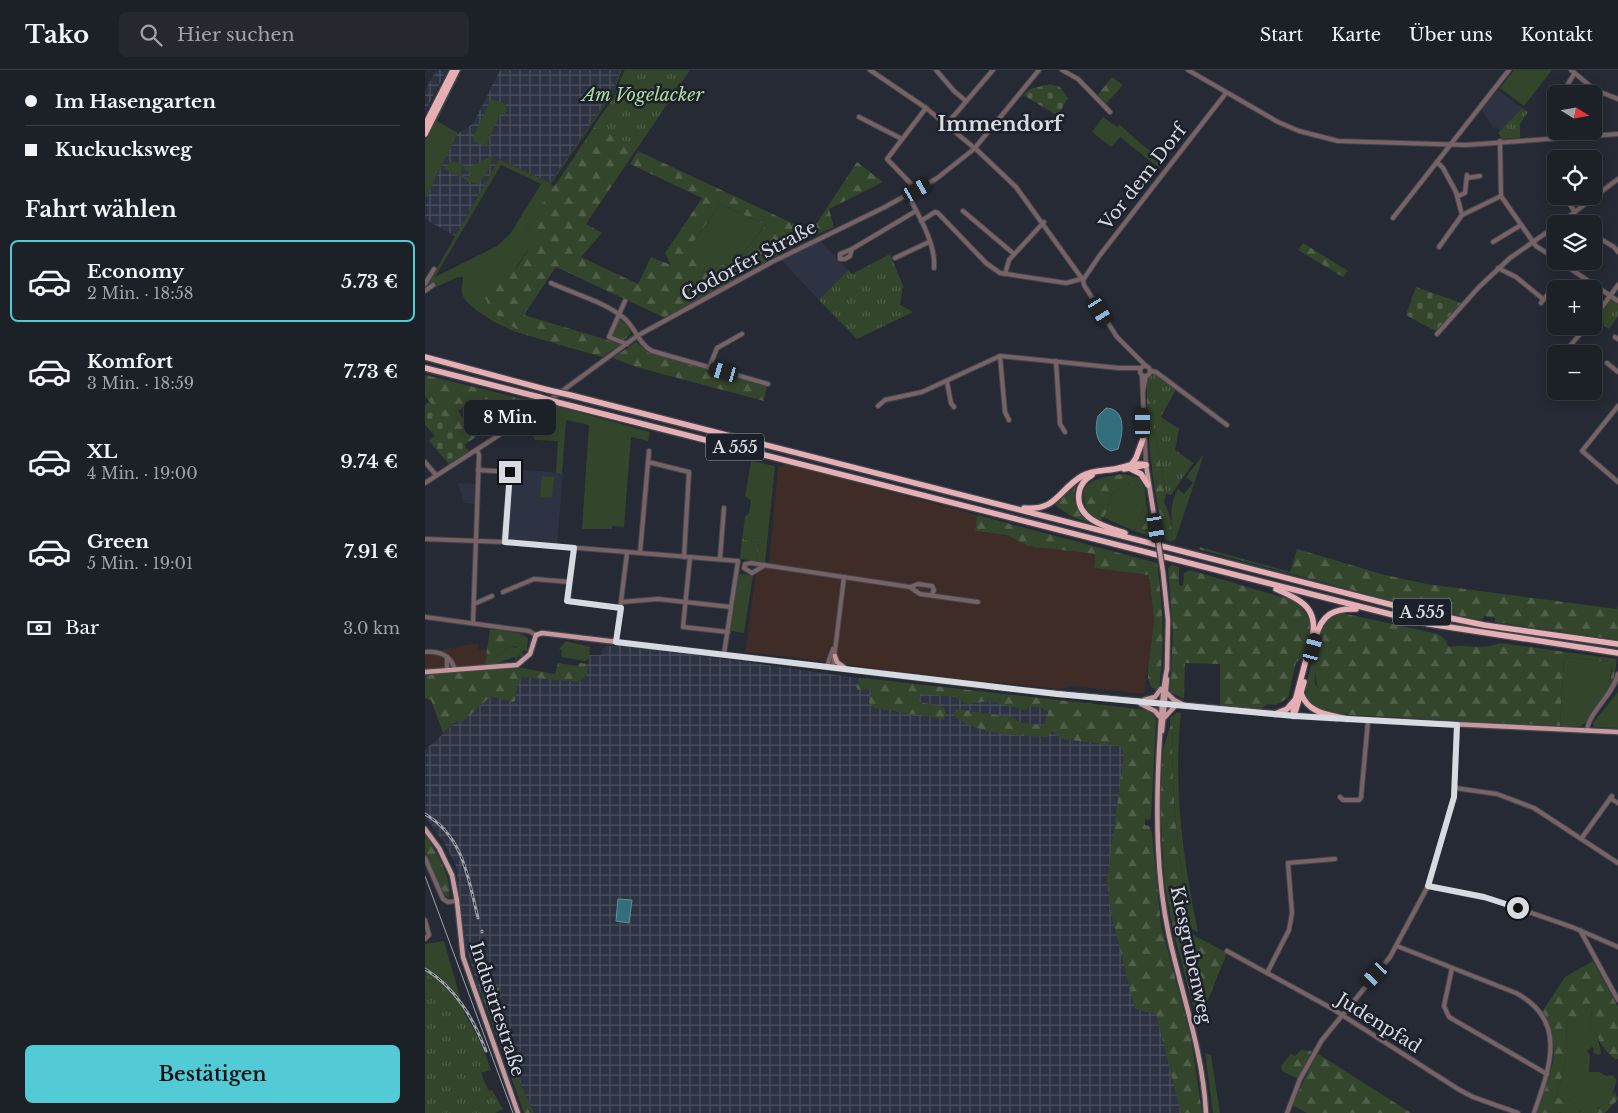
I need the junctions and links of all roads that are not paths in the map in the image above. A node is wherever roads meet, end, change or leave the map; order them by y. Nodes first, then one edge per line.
1 (453, 70) edge
2 (457, 70) edge
3 (870, 70) edge
4 (936, 70) edge
5 (993, 70) edge
6 (1039, 70) edge
7 (1061, 70) edge
8 (1188, 70) edge
9 (1509, 70) edge
10 (1572, 72) edge
11 (1566, 85) edge
12 (1226, 93) junction
13 (1618, 99) edge
14 (966, 101) junction
15 (926, 108) junction
16 (1110, 112) dead end
17 (859, 117) dead end
18 (425, 125) edge
19 (946, 125) junction
20 (425, 134) edge
21 (1618, 134) edge
22 (902, 139) junction
23 (1500, 142) junction
24 (1450, 144) junction
25 (974, 149) junction
26 (1437, 162) junction
27 (1480, 176) dead end
28 (1617, 182) edge
29 (917, 190) junction
30 (1602, 191) edge
31 (908, 195) junction
32 (1458, 196) junction
33 (1501, 196) junction
34 (1570, 205) edge
35 (1583, 205) edge
36 (916, 211) junction
37 (963, 211) dead end
38 (1575, 212) junction
39 (1462, 215) junction
40 (1571, 215) edge
41 (1393, 218) dead end
42 (921, 221) junction
43 (1043, 222) junction
44 (1521, 225) junction
45 (1547, 232) edge
46 (1602, 240) edge
47 (929, 242) junction
48 (1493, 242) dead end
49 (1533, 242) junction
50 (1439, 247) dead end
51 (852, 248) dead end
52 (1547, 252) edge
53 (1618, 252) edge
54 (1014, 254) junction
55 (895, 258) dead end
56 (934, 268) dead end
57 (1498, 268) junction
58 (433, 269) dead end
59 (1573, 270) edge
60 (1005, 274) junction
61 (1082, 279) junction
62 (551, 282) dead end
63 (433, 285) dead end
64 (1618, 286) edge
65 (425, 288) edge
66 (1547, 295) dead end
67 (1611, 296) junction
68 (625, 301) dead end
69 (1618, 301) edge
70 (1602, 308) edge
71 (619, 314) junction
72 (742, 334) dead end
73 (1437, 334) dead end
74 (1579, 335) edge
75 (637, 336) junction
76 (627, 344) junction
77 (1571, 345) edge
78 (1000, 356) junction
79 (425, 357) edge
80 (1139, 358) junction
81 (1056, 361) junction
82 (1607, 362) dead end
83 (1146, 366) junction
84 (425, 368) edge
85 (709, 368) junction
86 (1141, 368) junction
87 (1130, 369) junction
88 (1150, 371) junction
89 (1618, 372) edge
90 (1143, 375) junction
91 (947, 382) junction
92 (768, 384) dead end
93 (877, 406) dead end
94 (1618, 406) edge
95 (954, 407) dead end
96 (1009, 420) dead end
97 (1227, 425) dead end
98 (1065, 432) dead end
99 (1143, 439) junction
100 (477, 450) junction
101 (649, 451) dead end
102 (425, 462) edge
103 (648, 462) junction
104 (1146, 465) junction
105 (1131, 467) junction
106 (478, 470) junction
107 (1102, 470) junction
108 (436, 475) junction
109 (1618, 482) edge
110 (425, 483) edge
111 (1148, 485) junction
112 (1006, 506) junction
113 (724, 508) dead end
114 (425, 540) edge
115 (476, 540) junction
116 (505, 542) junction
117 (1148, 543) junction
118 (574, 548) junction
119 (627, 552) junction
120 (640, 553) junction
121 (685, 557) junction
122 (690, 557) junction
123 (720, 559) junction
124 (765, 565) junction
125 (844, 577) junction
126 (1248, 579) junction
127 (570, 582) junction
128 (911, 587) junction
129 (503, 592) dead end
130 (932, 594) junction
131 (492, 596) dead end
132 (685, 602) junction
133 (977, 602) dead end
134 (474, 604) junction
135 (621, 605) junction
136 (731, 607) junction
137 (1368, 609) junction
138 (425, 617) edge
139 (473, 623) junction
140 (728, 632) junction
141 (537, 635) junction
142 (616, 642) junction
143 (1618, 644) edge
144 (834, 647) junction
145 (425, 652) edge
146 (1618, 653) edge
147 (724, 654) junction
148 (835, 656) junction
149 (447, 657) junction
150 (827, 666) junction
151 (833, 666) junction
152 (845, 668) junction
153 (1167, 668) junction
154 (447, 670) junction
155 (455, 670) junction
156 (425, 672) edge
157 (1618, 674) edge
158 (1163, 685) junction
159 (1167, 693) junction
160 (1299, 695) junction
161 (1138, 702) junction
162 (1163, 704) junction
163 (1176, 705) junction
164 (1188, 706) junction
165 (1275, 714) junction
166 (1294, 716) junction
167 (1162, 718) junction
168 (1348, 720) junction
169 (1368, 721) junction
170 (1457, 725) junction
171 (1587, 730) junction
172 (1618, 732) edge
173 (1455, 788) junction
174 (1340, 797) dead end
175 (1618, 803) edge
176 (425, 830) edge
177 (1581, 840) junction
178 (425, 858) edge
179 (1335, 860) dead end
180 (1618, 863) edge
181 (1428, 886) junction
182 (457, 902) junction
183 (425, 920) edge
184 (1579, 930) junction
185 (425, 939) edge
186 (1397, 946) junction
187 (1618, 947) edge
188 (1227, 951) dead end
189 (1452, 968) junction
190 (1267, 973) junction
191 (1618, 1000) edge
192 (1341, 1015) junction
193 (1547, 1074) junction
194 (518, 1113) edge
195 (1206, 1113) edge
196 (1287, 1113) edge
197 (1518, 1113) edge
198 (1534, 1113) edge

1 - 18 highway
2 - 20 highway
3 - 15 street
4 - 14 street
5 - 14 street
6 - 25 street, Godorfer Straße
7 - 16 street
8 - 12 street
9 - 24 street
10 - 11 street
10 - 13 street
12 - 24 street
12 - 61 street, Vor dem Dorf
14 - 19 street
15 - 19 street
15 - 22 street
17 - 22 street
19 - 25 street
21 - 23 street
22 - 29 street
23 - 24 street
23 - 33 street
24 - 26 street
25 - 29 street, Godorfer Straße
25 - 43 street
26 - 32 street
26 - 41 street
27 - 32 street
28 - 30 street
29 - 31 street, Godorfer Straße
31 - 36 street
31 - 75 street, Godorfer Straße
32 - 39 street
33 - 39 street
33 - 44 street
34 - 38 street
35 - 38 street
36 - 42 street
36 - 51 street
37 - 54 street
38 - 40 street
39 - 50 street
42 - 47 street
42 - 60 street
43 - 54 street
43 - 61 street
44 - 48 street
44 - 49 street
45 - 49 street
46 - 53 street
47 - 55 street
47 - 56 street
49 - 52 street
49 - 57 street
54 - 60 street
57 - 66 street
57 - 73 street
58 - 65 street
59 - 67 street
60 - 61 street
61 - 80 street
62 - 71 street
63 - 65 street
64 - 67 street
67 - 69 street
67 - 70 street
68 - 71 street
71 - 75 street
71 - 76 street
72 - 85 street
74 - 77 street
75 - 76 street, Godorfer Straße
75 - 85 street
76 - 100 street, Godorfer Straße
78 - 81 street
78 - 91 street
78 - 96 street
79 - 112 highway, A 555, bridge
80 - 83 street
80 - 86 street
81 - 87 street
81 - 98 street
82 - 89 street
83 - 86 street
83 - 88 street
84 - 126 highway, A 555, bridge
85 - 92 street
86 - 87 street
86 - 90 street
87 - 90 street
88 - 90 street
88 - 97 street
90 - 99 street, Kiesgrubenweg
91 - 93 street
91 - 95 street
94 - 109 street
99 - 104 street, Kiesgrubenweg
99 - 105 highway
100 - 106 street
100 - 108 street, Godorfer Straße
101 - 103 street
102 - 108 street
103 - 120 street
103 - 121 street
104 - 105 highway
104 - 111 main road, Kiesgrubenweg
105 - 107 highway
105 - 111 highway
106 - 115 street
106 - 116 street
107 - 112 highway
107 - 117 highway
108 - 110 street, Godorfer Straße
111 - 153 main road, Kiesgrubenweg, bridge
112 - 117 highway, A 555
113 - 123 street
114 - 115 street
115 - 116 street
115 - 134 street
116 - 118 street
117 - 143 highway, A 555
118 - 119 street
118 - 127 street
119 - 120 street
119 - 135 street
120 - 121 street
121 - 122 street
122 - 123 street
122 - 132 street
123 - 136 street
124 - 124 street
124 - 125 street
125 - 128 street
125 - 144 street
126 - 137 highway, A 555
126 - 160 highway
127 - 129 street
127 - 135 street
128 - 130 street
128 - 130 street
130 - 133 street
131 - 134 street
132 - 135 street
132 - 136 street
132 - 140 street
134 - 139 street
135 - 142 street
136 - 140 street
137 - 146 highway, A 555
137 - 160 highway
138 - 139 street
139 - 141 street
140 - 147 street
141 - 142 main road
141 - 155 main road
142 - 147 main road
144 - 148 street
144 - 150 street
145 - 149 street
147 - 150 main road
148 - 151 street
148 - 152 main road
149 - 154 street
149 - 155 street
150 - 151 main road
151 - 152 main road
152 - 161 main road
153 - 158 main road, Kiesgrubenweg
153 - 159 main road, Kiesgrubenweg
154 - 155 main road
154 - 156 main road
157 - 171 street
158 - 161 main road
158 - 162 main road, Kiesgrubenweg
159 - 162 main road, Kiesgrubenweg
159 - 164 main road
160 - 165 highway
160 - 166 highway
160 - 168 highway
161 - 162 main road
161 - 167 main road
162 - 163 main road
162 - 167 main road, Kiesgrubenweg
163 - 164 main road
163 - 167 main road
164 - 165 main road
165 - 166 main road
166 - 168 main road
167 - 195 main road, Kiesgrubenweg
168 - 169 main road
169 - 170 main road
169 - 174 street
170 - 171 main road
170 - 173 street
171 - 172 main road
173 - 177 street
173 - 181 street
175 - 177 street
176 - 182 main road, Industriestraße
177 - 180 street
178 - 182 street
179 - 190 street
181 - 184 street
181 - 186 street
182 - 194 main road, Industriestraße
183 - 185 street
184 - 187 street
184 - 191 street
186 - 189 street
186 - 192 street
188 - 190 street, Judenpfad
189 - 193 street
189 - 193 street
190 - 192 street, Judenpfad
192 - 196 street
192 - 197 street, Judenpfad
193 - 198 street

